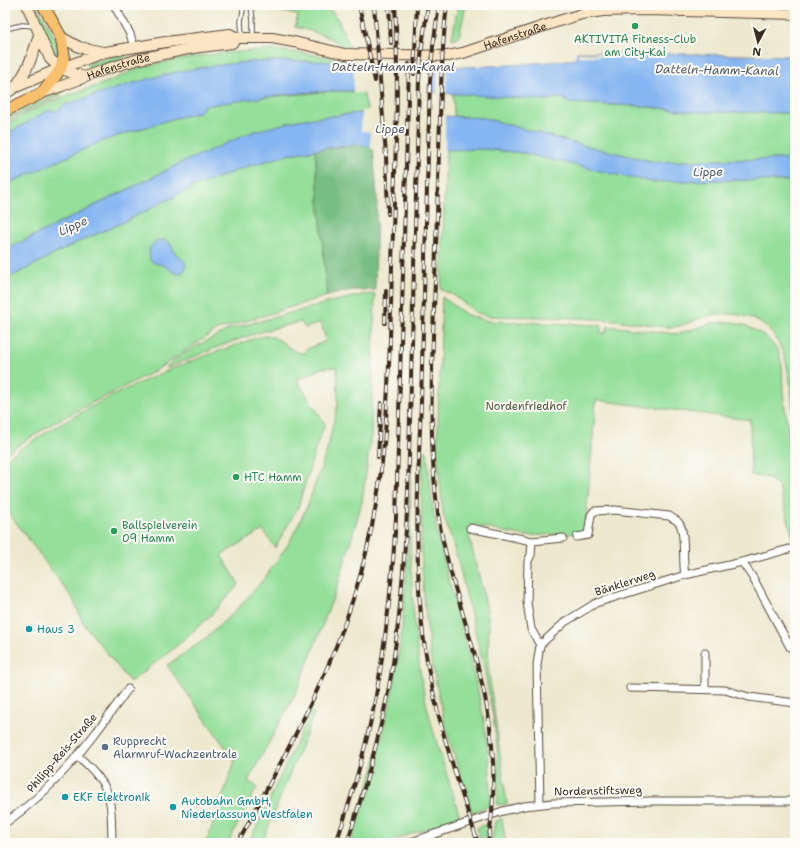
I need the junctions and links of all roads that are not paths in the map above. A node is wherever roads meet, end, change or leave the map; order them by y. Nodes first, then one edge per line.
1 (27, 5) edge
2 (43, 5) edge
3 (114, 5) edge
4 (244, 5) edge
5 (251, 5) edge
6 (795, 14) edge
7 (5, 29) edge
8 (37, 31) junction
9 (61, 37) junction
10 (253, 37) junction
11 (239, 38) junction
12 (134, 47) junction
13 (105, 52) junction
14 (61, 68) junction
15 (85, 77) junction
16 (14, 88) junction
17 (42, 92) junction
18 (5, 94) edge
19 (5, 111) edge
20 (470, 528) dead end
21 (577, 537) dead end
22 (563, 538) dead end
23 (532, 541) junction
24 (789, 549) dead end
25 (742, 562) junction
26 (685, 575) junction
27 (540, 645) junction
28 (795, 651) edge
29 (705, 653) dead end
30 (630, 688) dead end
31 (128, 689) dead end
32 (705, 689) junction
33 (795, 703) edge
34 (77, 755) junction
35 (795, 801) edge
36 (540, 804) junction
37 (5, 823) edge
38 (112, 843) edge
39 (408, 843) edge

1 - 8 main road
2 - 9 main road
3 - 12 street
4 - 11 lane
5 - 10 lane
6 - 10 main road, Hafenstraße
7 - 8 lane
8 - 14 main road
8 - 16 main road
9 - 13 main road
9 - 14 main road
10 - 11 main road, Hafenstraße
11 - 12 main road, Hafenstraße
11 - 15 main road, Hafenstraße
12 - 13 main road, Hafenstraße
13 - 14 main road, Hafenstraße
14 - 15 main road
14 - 16 main road, Hafenstraße
14 - 17 main road
15 - 17 main road, Hafenstraße
16 - 18 main road, Hafenstraße
17 - 19 main road, Hafenstraße
20 - 23 street
21 - 26 street
22 - 23 street
23 - 27 street
24 - 25 street, Bänklerweg
25 - 26 street, Bänklerweg
25 - 28 street
26 - 27 street, Bänklerweg
27 - 36 street
29 - 32 street
30 - 32 street
31 - 34 street, Philipp-Reis-Straße
32 - 33 street
34 - 37 street, Philipp-Reis-Straße
34 - 38 street
35 - 36 street, Nordenstiftsweg
36 - 39 street, Nordenstiftsweg

